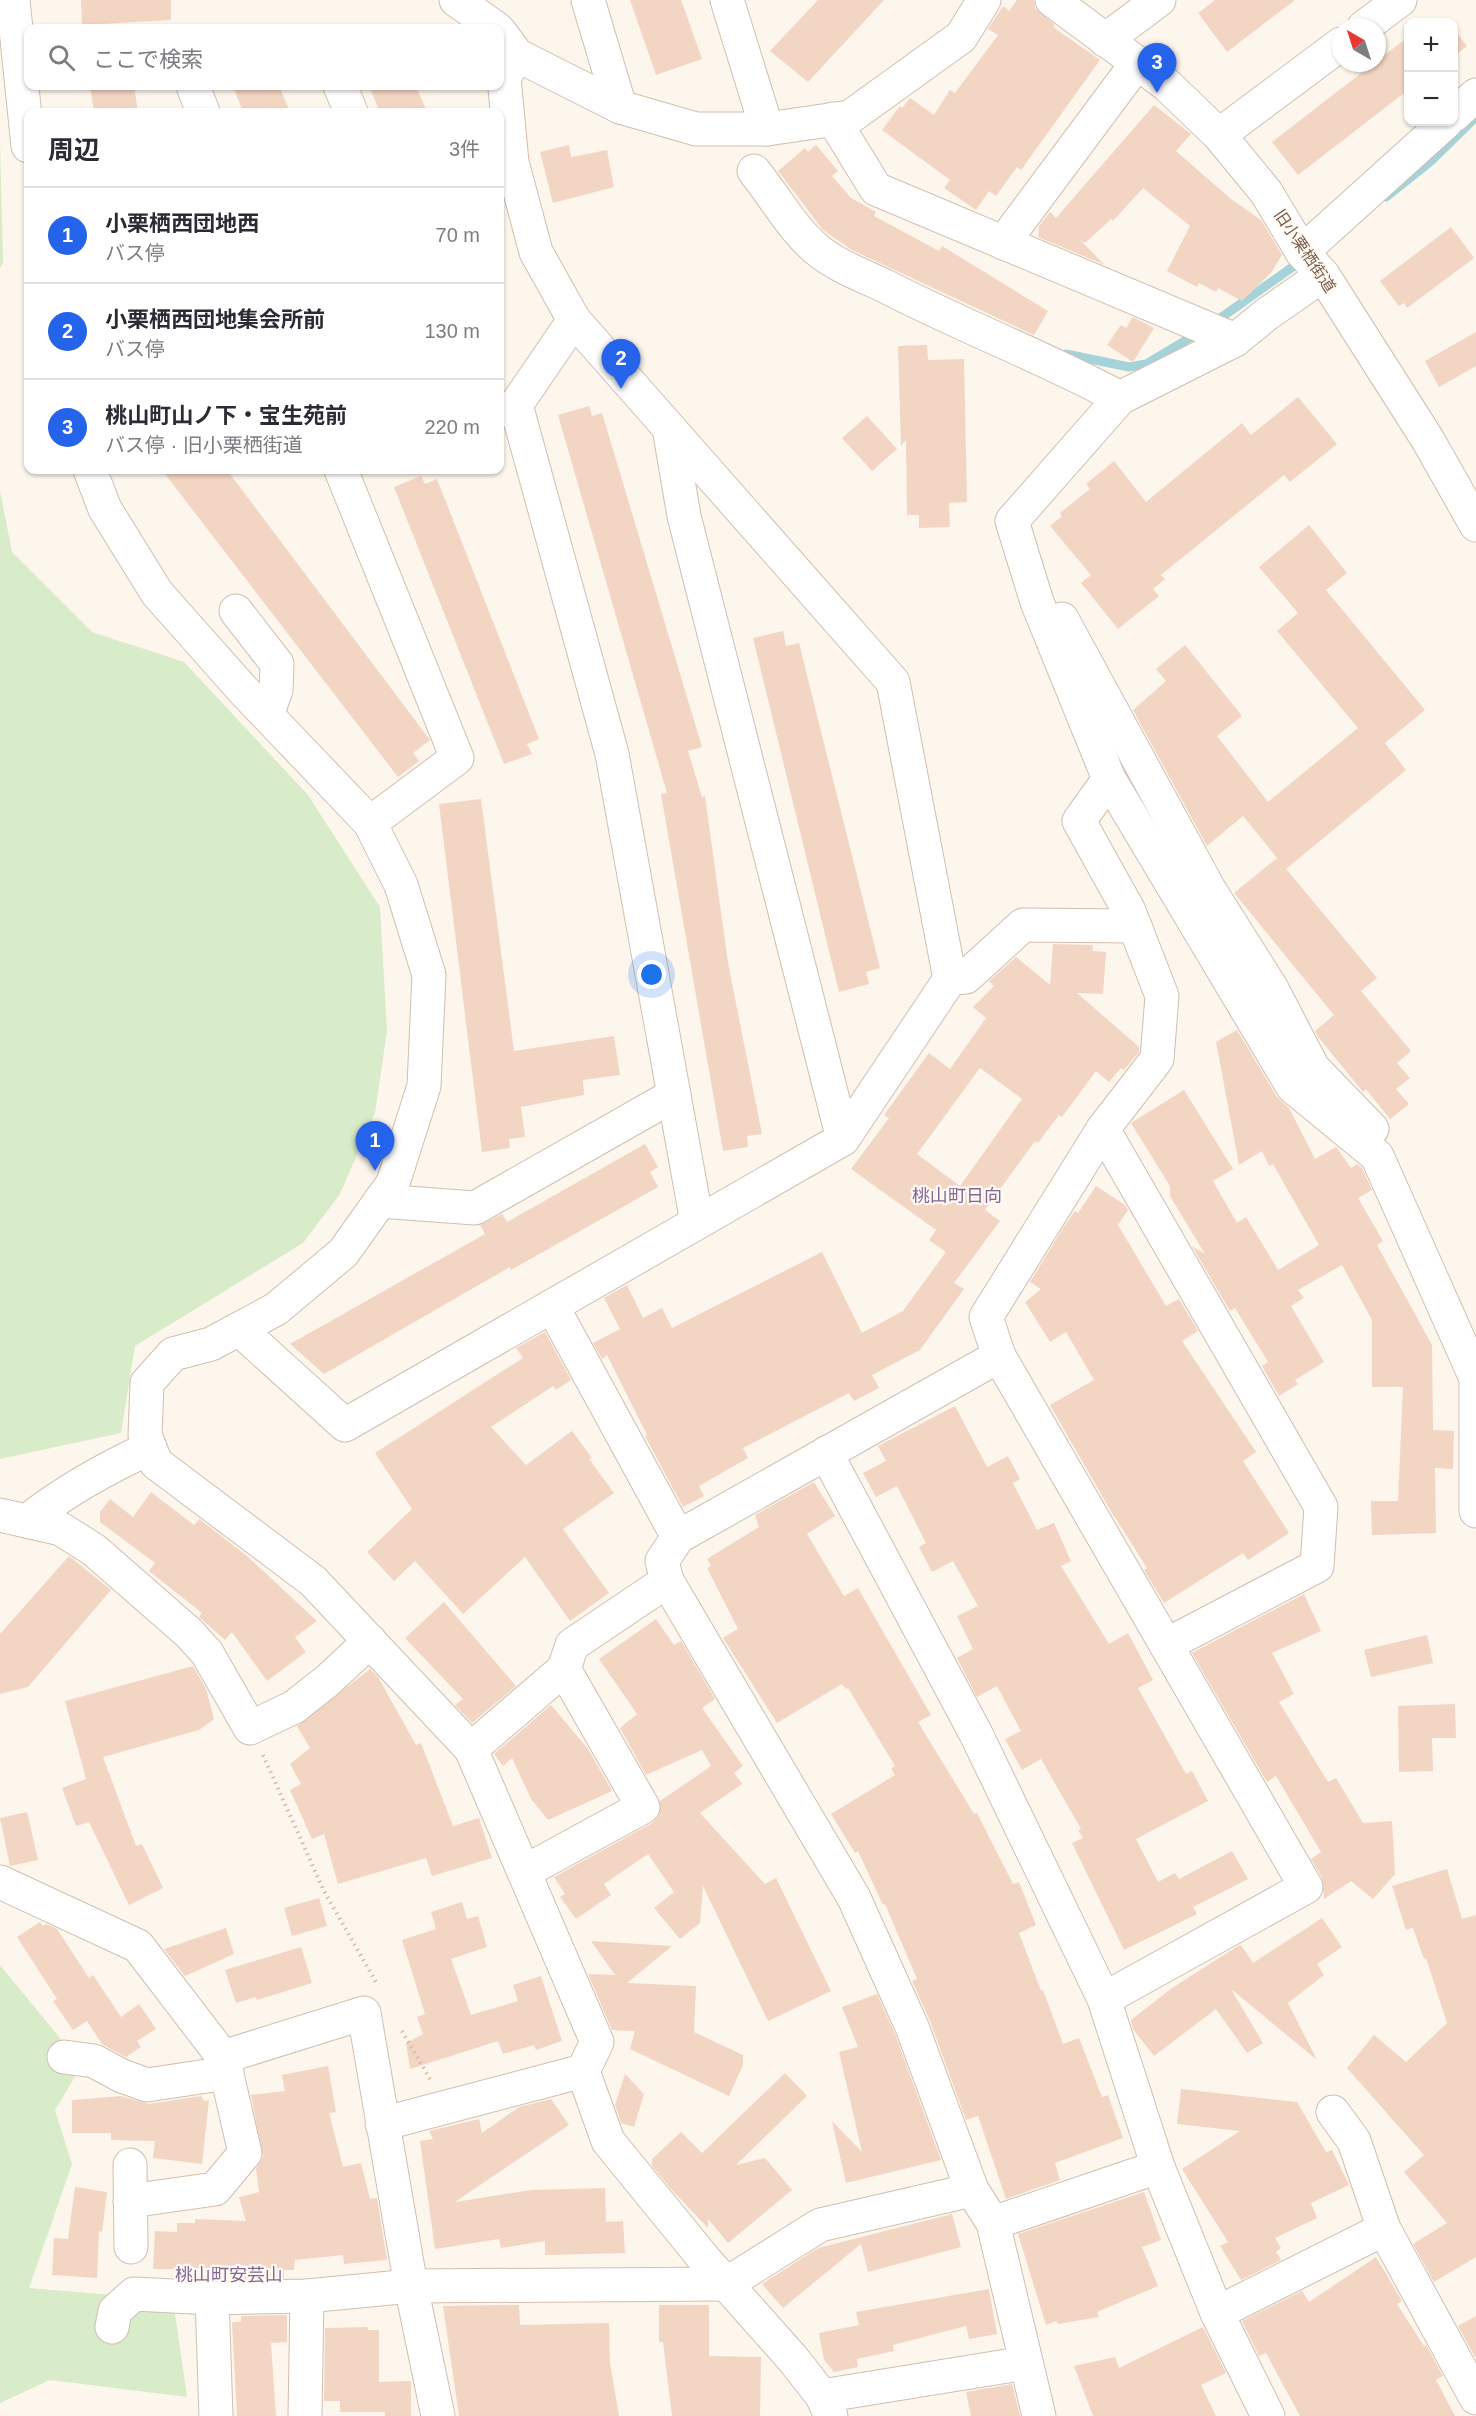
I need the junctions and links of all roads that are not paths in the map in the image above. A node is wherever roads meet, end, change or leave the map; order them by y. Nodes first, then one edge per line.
1 (12, 0) edge
2 (588, 0) edge
3 (727, 0) edge
4 (984, 0) edge
5 (1052, 0) edge
6 (1159, 0) edge
7 (1400, 0) edge
8 (462, 2) edge
9 (1376, 18) edge
10 (491, 24) edge
11 (1105, 40) junction
12 (508, 44) edge
13 (1332, 51) edge
14 (1137, 63) junction
15 (24, 67) edge
16 (25, 90) edge
17 (195, 90) edge
18 (342, 90) edge
19 (1476, 94) edge
20 (620, 107) junction
21 (26, 108) edge
22 (201, 108) edge
23 (349, 108) edge
24 (1458, 111) edge
25 (833, 119) junction
26 (1442, 126) edge
27 (767, 129) junction
28 (1219, 135) junction
29 (754, 171) dead end
30 (1003, 243) junction
31 (1312, 264) junction
32 (574, 320) junction
33 (1231, 339) junction
34 (1120, 398) junction
35 (508, 408) edge
36 (669, 428) junction
37 (92, 474) edge
38 (352, 474) edge
39 (1476, 525) edge
40 (1037, 602) junction
41 (236, 611) dead end
42 (267, 715) junction
43 (1109, 778) junction
44 (370, 823) junction
45 (1135, 926) junction
46 (950, 979) junction
47 (674, 1095) junction
48 (1103, 1129) junction
49 (843, 1139) junction
50 (1377, 1156) junction
51 (380, 1201) junction
52 (697, 1222) junction
53 (552, 1306) junction
54 (239, 1329) junction
55 (999, 1356) junction
56 (1475, 1361) edge
57 (150, 1448) junction
58 (826, 1453) junction
59 (1476, 1511) edge
60 (14, 1518) edge
61 (678, 1537) junction
62 (667, 1581) junction
63 (370, 1641) junction
64 (1166, 1645) junction
65 (564, 1669) junction
66 (471, 1749) junction
67 (524, 1872) junction
68 (0, 1882) edge
69 (1104, 2000) junction
70 (64, 2057) dead end
71 (225, 2065) junction
72 (583, 2071) junction
73 (1333, 2112) dead end
74 (382, 2124) junction
75 (130, 2165) dead end
76 (1158, 2167) junction
77 (972, 2190) junction
78 (130, 2201) junction
79 (993, 2223) junction
80 (1384, 2229) junction
81 (131, 2247) dead end
82 (726, 2284) junction
83 (411, 2286) junction
84 (307, 2296) junction
85 (212, 2298) junction
86 (1217, 2313) junction
87 (112, 2326) dead end
88 (1026, 2363) junction
89 (1473, 2387) edge
90 (826, 2406) edge
91 (216, 2416) edge
92 (305, 2416) edge
93 (438, 2416) edge
94 (1039, 2416) edge
95 (1268, 2416) edge

1 - 15 street
2 - 20 street
3 - 27 street
4 - 25 street
5 - 11 street, 旧小栗栖街道
6 - 11 street
7 - 9 street
8 - 10 street
11 - 14 street, 旧小栗栖街道
12 - 20 street
12 - 32 street
13 - 28 street
14 - 28 street, 旧小栗栖街道
14 - 30 street
16 - 21 street
17 - 22 street
18 - 23 street
19 - 24 street
20 - 27 street
25 - 27 street
25 - 30 street
26 - 31 street
28 - 31 street, 旧小栗栖街道
29 - 34 street
30 - 33 street
31 - 33 street
31 - 39 street, 旧小栗栖街道
32 - 35 street
32 - 36 street
33 - 34 street
34 - 40 street
35 - 47 street
36 - 46 street
36 - 49 street
37 - 42 street
38 - 44 street
40 - 43 street
40 - 50 street
41 - 42 street
42 - 44 street
43 - 45 street
43 - 50 street
44 - 51 street
45 - 46 street
45 - 48 street
46 - 49 street
47 - 51 street
47 - 52 street
48 - 55 street
48 - 64 street
49 - 52 street
50 - 56 street
51 - 54 street
52 - 53 street
53 - 54 street
53 - 61 street
54 - 57 street
55 - 58 street
55 - 64 street
56 - 59 street
57 - 60 street
57 - 63 street
58 - 61 street
58 - 69 street
60 - 63 street
61 - 62 street
62 - 65 street
62 - 77 street
63 - 66 street
64 - 69 street
65 - 66 street
65 - 67 street
66 - 67 street
67 - 72 street
68 - 71 street
69 - 76 street
70 - 71 street
71 - 74 street
71 - 78 street
72 - 74 street
72 - 82 street
73 - 80 street
74 - 83 street
75 - 78 street
76 - 79 street
76 - 86 street
77 - 79 street
77 - 82 street
78 - 81 street
79 - 88 street
80 - 86 street
80 - 89 street
82 - 83 street
82 - 90 street
83 - 84 street
83 - 93 street
84 - 85 street
84 - 92 street
85 - 87 street
85 - 91 street
86 - 95 street
88 - 90 street
88 - 94 street

